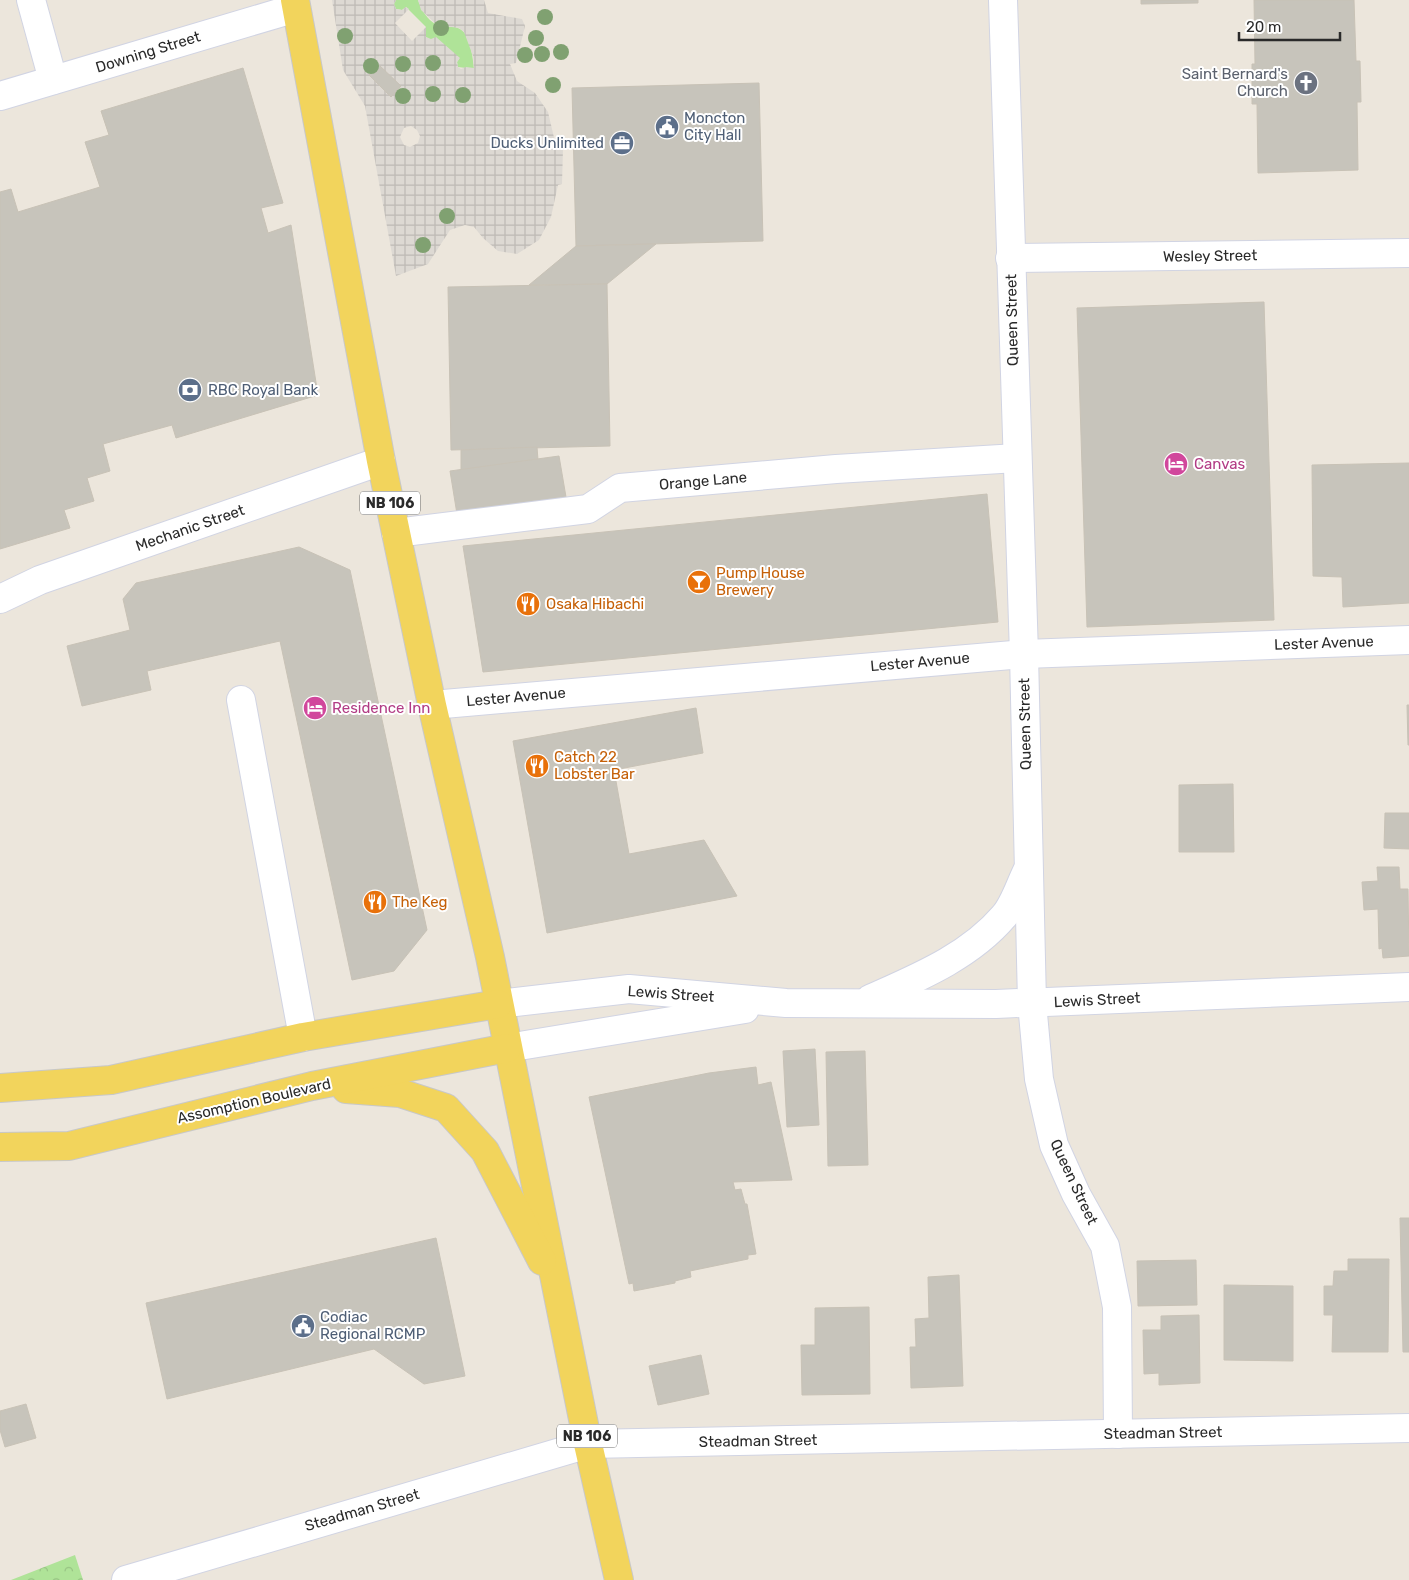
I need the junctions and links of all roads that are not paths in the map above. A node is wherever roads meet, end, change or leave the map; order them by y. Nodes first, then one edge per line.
1 (31, 0) edge
2 (1003, 0) edge
3 (296, 4) edge
4 (53, 80) junction
5 (0, 96) edge
6 (1409, 253) edge
7 (1010, 258) junction
8 (1017, 458) junction
9 (381, 461) junction
10 (396, 533) junction
11 (0, 599) edge
12 (1409, 640) edge
13 (1024, 654) junction
14 (241, 700) dead end
15 (432, 705) junction
16 (1028, 868) junction
17 (1409, 987) edge
18 (786, 1003) junction
19 (861, 1003) junction
20 (498, 1004) junction
21 (1032, 1004) junction
22 (303, 1036) junction
23 (507, 1048) junction
24 (312, 1086) junction
25 (0, 1088) edge
26 (0, 1146) edge
27 (558, 1292) junction
28 (1409, 1428) edge
29 (1118, 1434) junction
30 (588, 1444) junction
31 (126, 1580) edge
32 (619, 1580) edge

1 - 4 street
2 - 7 street, Queen Street
3 - 4 street, Downing Street
3 - 9 main road, NB 106
4 - 5 street, Downing Street
6 - 7 street, Wesley Street
7 - 8 street, Queen Street
8 - 10 street, Orange Lane
8 - 13 street, Queen Street
9 - 10 main road, NB 106
9 - 11 street, Mechanic Street
10 - 15 main road, NB 106
12 - 13 street, Lester Avenue
13 - 15 street, Lester Avenue
13 - 16 street, Queen Street
14 - 22 street
15 - 20 main road, NB 106
16 - 19 street
16 - 21 street, Queen Street
17 - 21 street, Lewis Street
18 - 19 street, Lewis Street
18 - 20 street, Lewis Street
18 - 23 street, Lewis Street
19 - 21 street, Lewis Street
20 - 22 main road
20 - 23 main road, NB 106
21 - 29 street, Queen Street
22 - 25 main road
23 - 24 main road, Assomption Boulevard
23 - 27 main road, NB 106
24 - 26 main road, Assomption Boulevard
24 - 27 main road
27 - 30 main road, NB 106
28 - 29 street, Steadman Street
29 - 30 street, Steadman Street
30 - 31 street, Steadman Street
30 - 32 main road, NB 106

